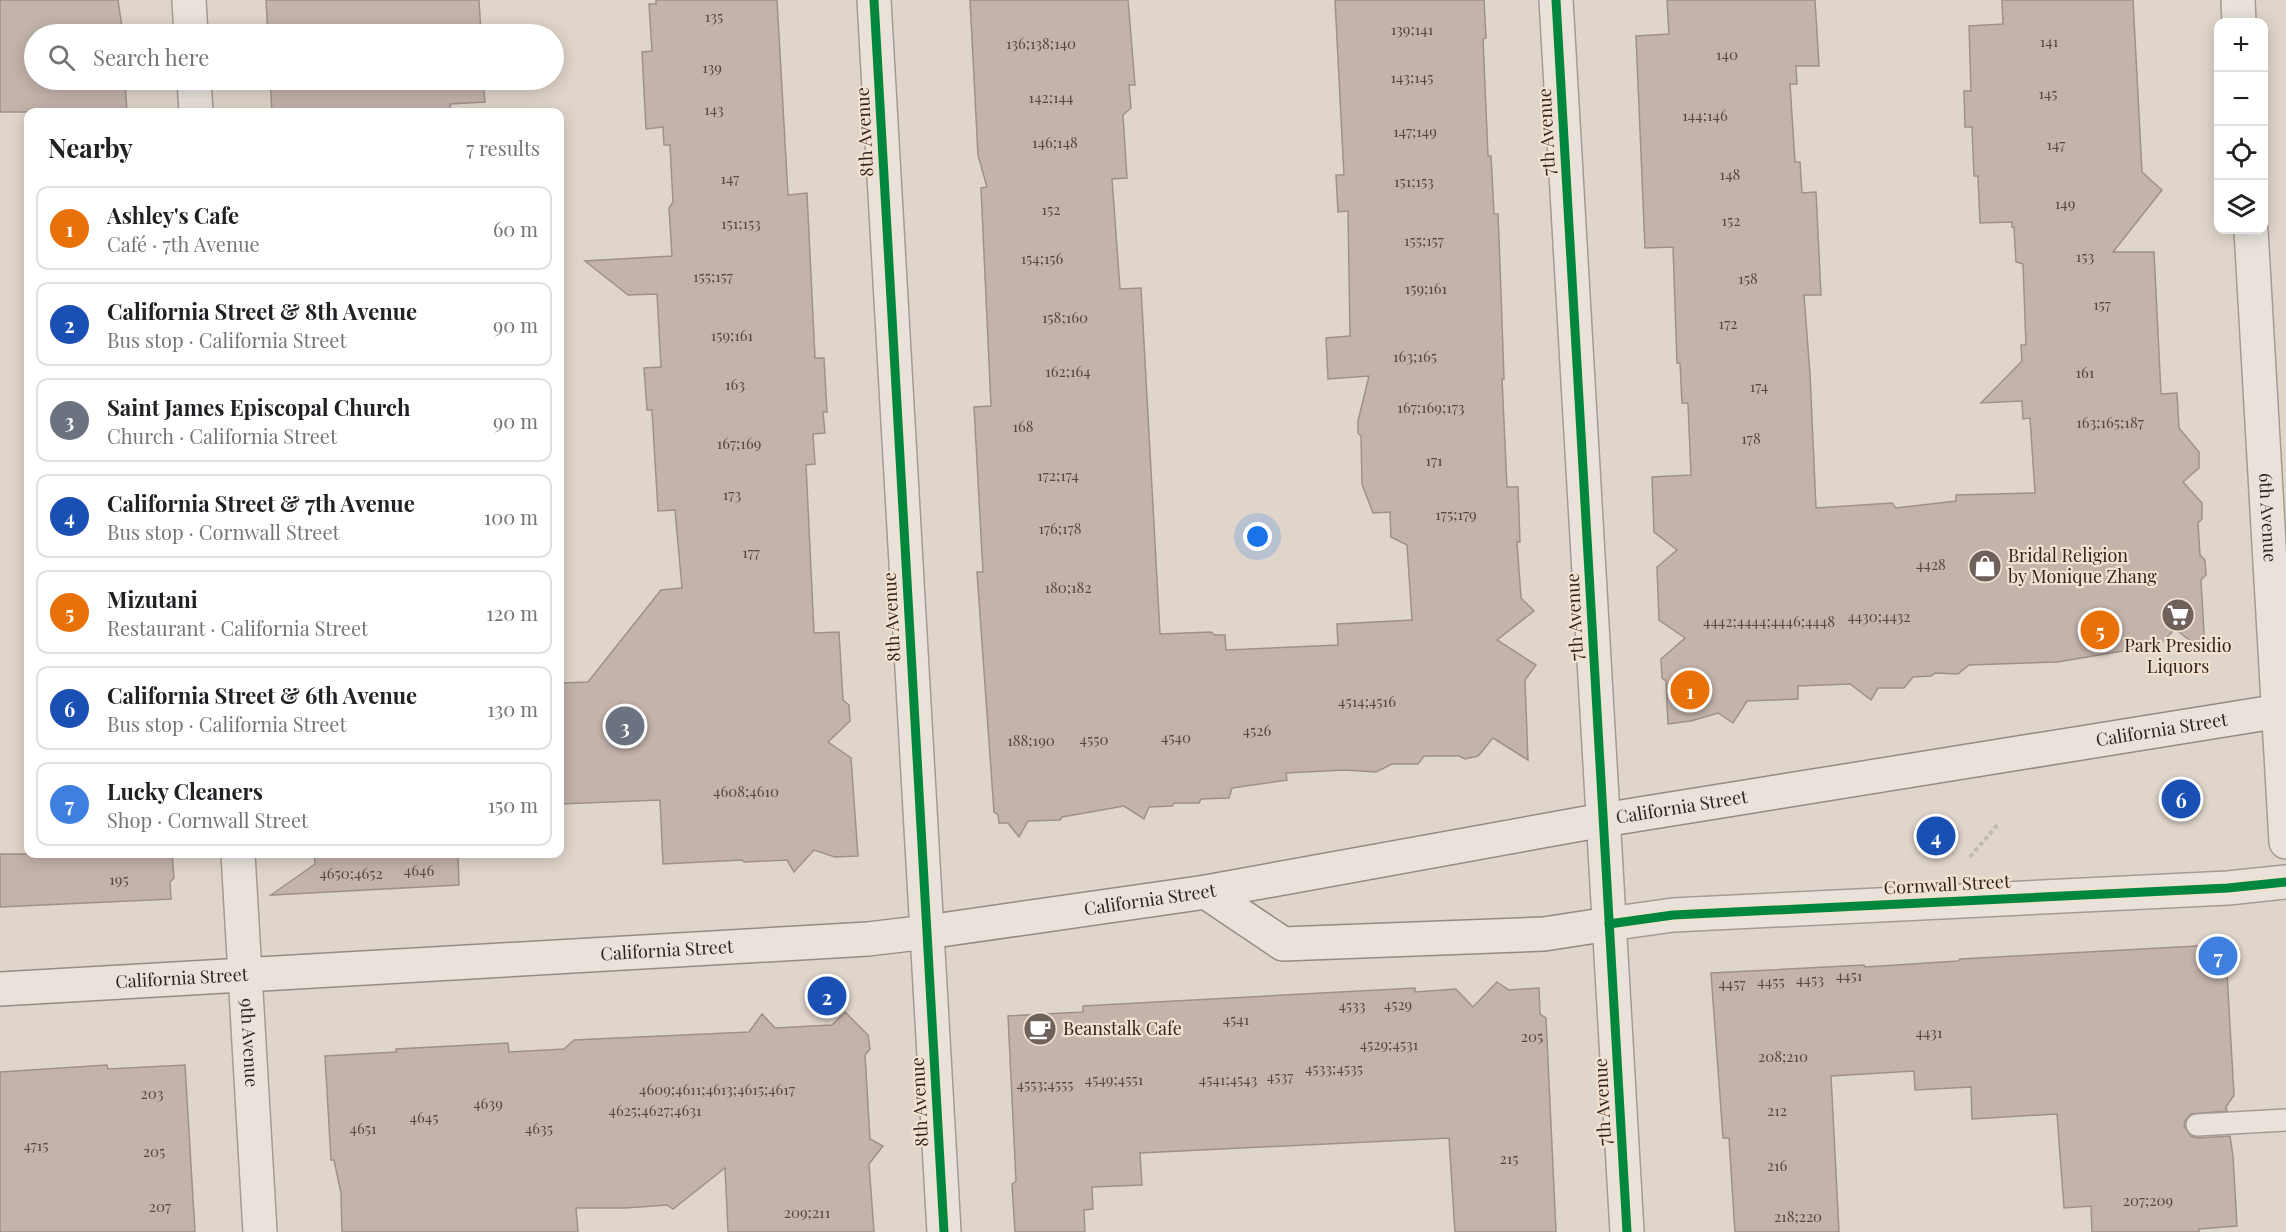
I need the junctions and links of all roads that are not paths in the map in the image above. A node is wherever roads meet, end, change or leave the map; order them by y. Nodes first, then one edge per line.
1 (189, 0) edge
2 (874, 0) edge
3 (1556, 0) edge
4 (2238, 0) edge
5 (2239, 18) edge
6 (190, 24) edge
7 (195, 90) edge
8 (196, 108) edge
9 (2251, 234) edge
10 (2282, 711) edge
11 (1603, 820) junction
12 (2286, 842) edge
13 (238, 858) edge
14 (2286, 882) edge
15 (1206, 892) junction
16 (1609, 924) junction
17 (927, 932) junction
18 (245, 975) junction
19 (0, 989) edge
20 (2286, 1120) edge
21 (2197, 1125) dead end
22 (260, 1232) edge
23 (944, 1232) edge
24 (1627, 1232) edge

1 - 6 street
2 - 17 street, 8th Avenue
3 - 11 street, 7th Avenue
4 - 5 street
7 - 8 street
9 - 10 street, 6th Avenue
10 - 11 street, California Street
10 - 12 street, 6th Avenue
11 - 15 street, California Street
11 - 16 street, 7th Avenue
13 - 18 street, 9th Avenue
14 - 16 street, Cornwall Street
15 - 16 street, Cornwall Street
15 - 17 street, California Street
16 - 24 street, 7th Avenue
17 - 18 street, California Street
17 - 23 street, 8th Avenue
18 - 19 street, California Street
18 - 22 street, 9th Avenue
20 - 21 lane

